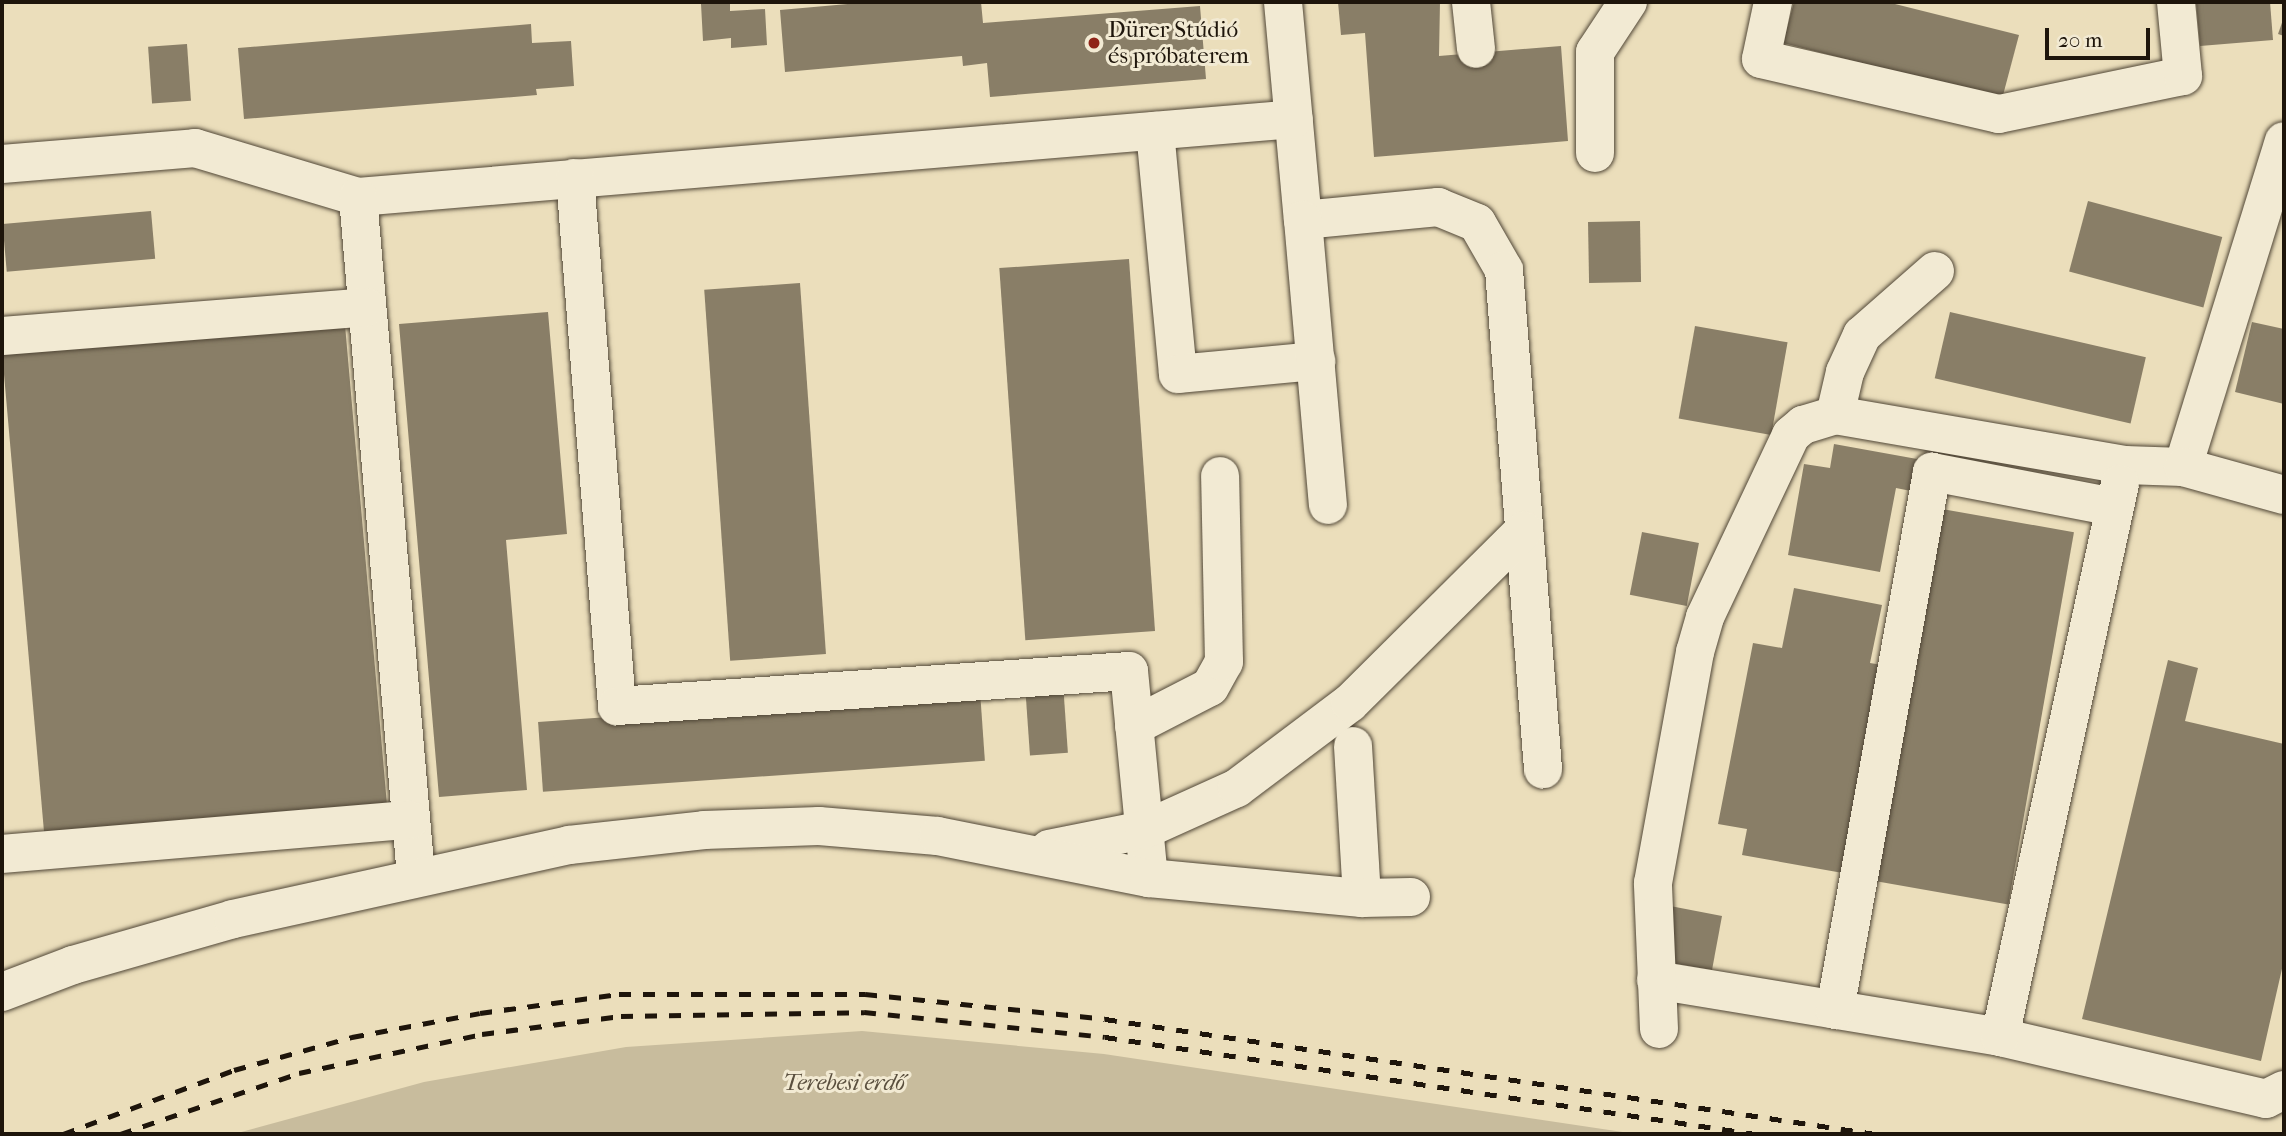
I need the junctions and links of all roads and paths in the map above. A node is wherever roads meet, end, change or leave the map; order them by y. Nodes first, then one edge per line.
1 (1283, 2) edge
2 (1471, 2) edge
3 (1628, 2) edge
4 (1773, 2) edge
5 (2176, 2) edge
6 (1476, 49) dead end
7 (1294, 119) junction
8 (1155, 131) junction
9 (2284, 141) edge
10 (1595, 153) dead end
11 (2, 164) edge
12 (575, 178) junction
13 (358, 197) junction
14 (1303, 220) junction
15 (1936, 271) dead end
16 (367, 307) junction
17 (2, 336) edge
18 (1315, 361) junction
19 (1835, 415) junction
20 (2125, 465) junction
21 (2183, 467) junction
22 (1220, 476) dead end
23 (2284, 495) edge
24 (1328, 505) dead end
25 (2113, 508) junction
26 (1524, 530) junction
27 (1133, 726) junction
28 (1353, 746) dead end
29 (1543, 769) dead end
30 (410, 820) junction
31 (1144, 830) junction
32 (1028, 853) junction
33 (2, 854) edge
34 (416, 877) junction
35 (1149, 877) junction
36 (1411, 897) dead end
37 (1362, 898) junction
38 (1656, 980) junction
39 (2, 992) edge
40 (1835, 1010) junction
41 (1659, 1029) dead end
42 (2000, 1037) junction
43 (2284, 1090) edge

1 - 7 lane
2 - 6 lane
3 - 10 lane
4 - 5 lane
7 - 8 lane
7 - 14 lane
8 - 12 lane
8 - 18 lane
9 - 21 lane
11 - 13 lane
12 - 13 lane
12 - 27 lane
13 - 16 lane
14 - 18 lane
14 - 26 lane
15 - 19 lane
16 - 17 lane
16 - 30 lane
18 - 24 lane
19 - 20 lane
19 - 38 lane
20 - 21 lane
20 - 25 lane
21 - 23 lane
22 - 27 lane
25 - 40 lane
25 - 42 lane
26 - 29 lane
26 - 31 lane
27 - 31 lane
28 - 37 lane
30 - 33 lane
30 - 34 lane
31 - 32 lane
31 - 35 lane
32 - 34 lane
32 - 35 lane
34 - 39 lane
35 - 37 lane
36 - 37 lane
38 - 40 lane
38 - 41 lane
40 - 42 lane
42 - 43 lane

